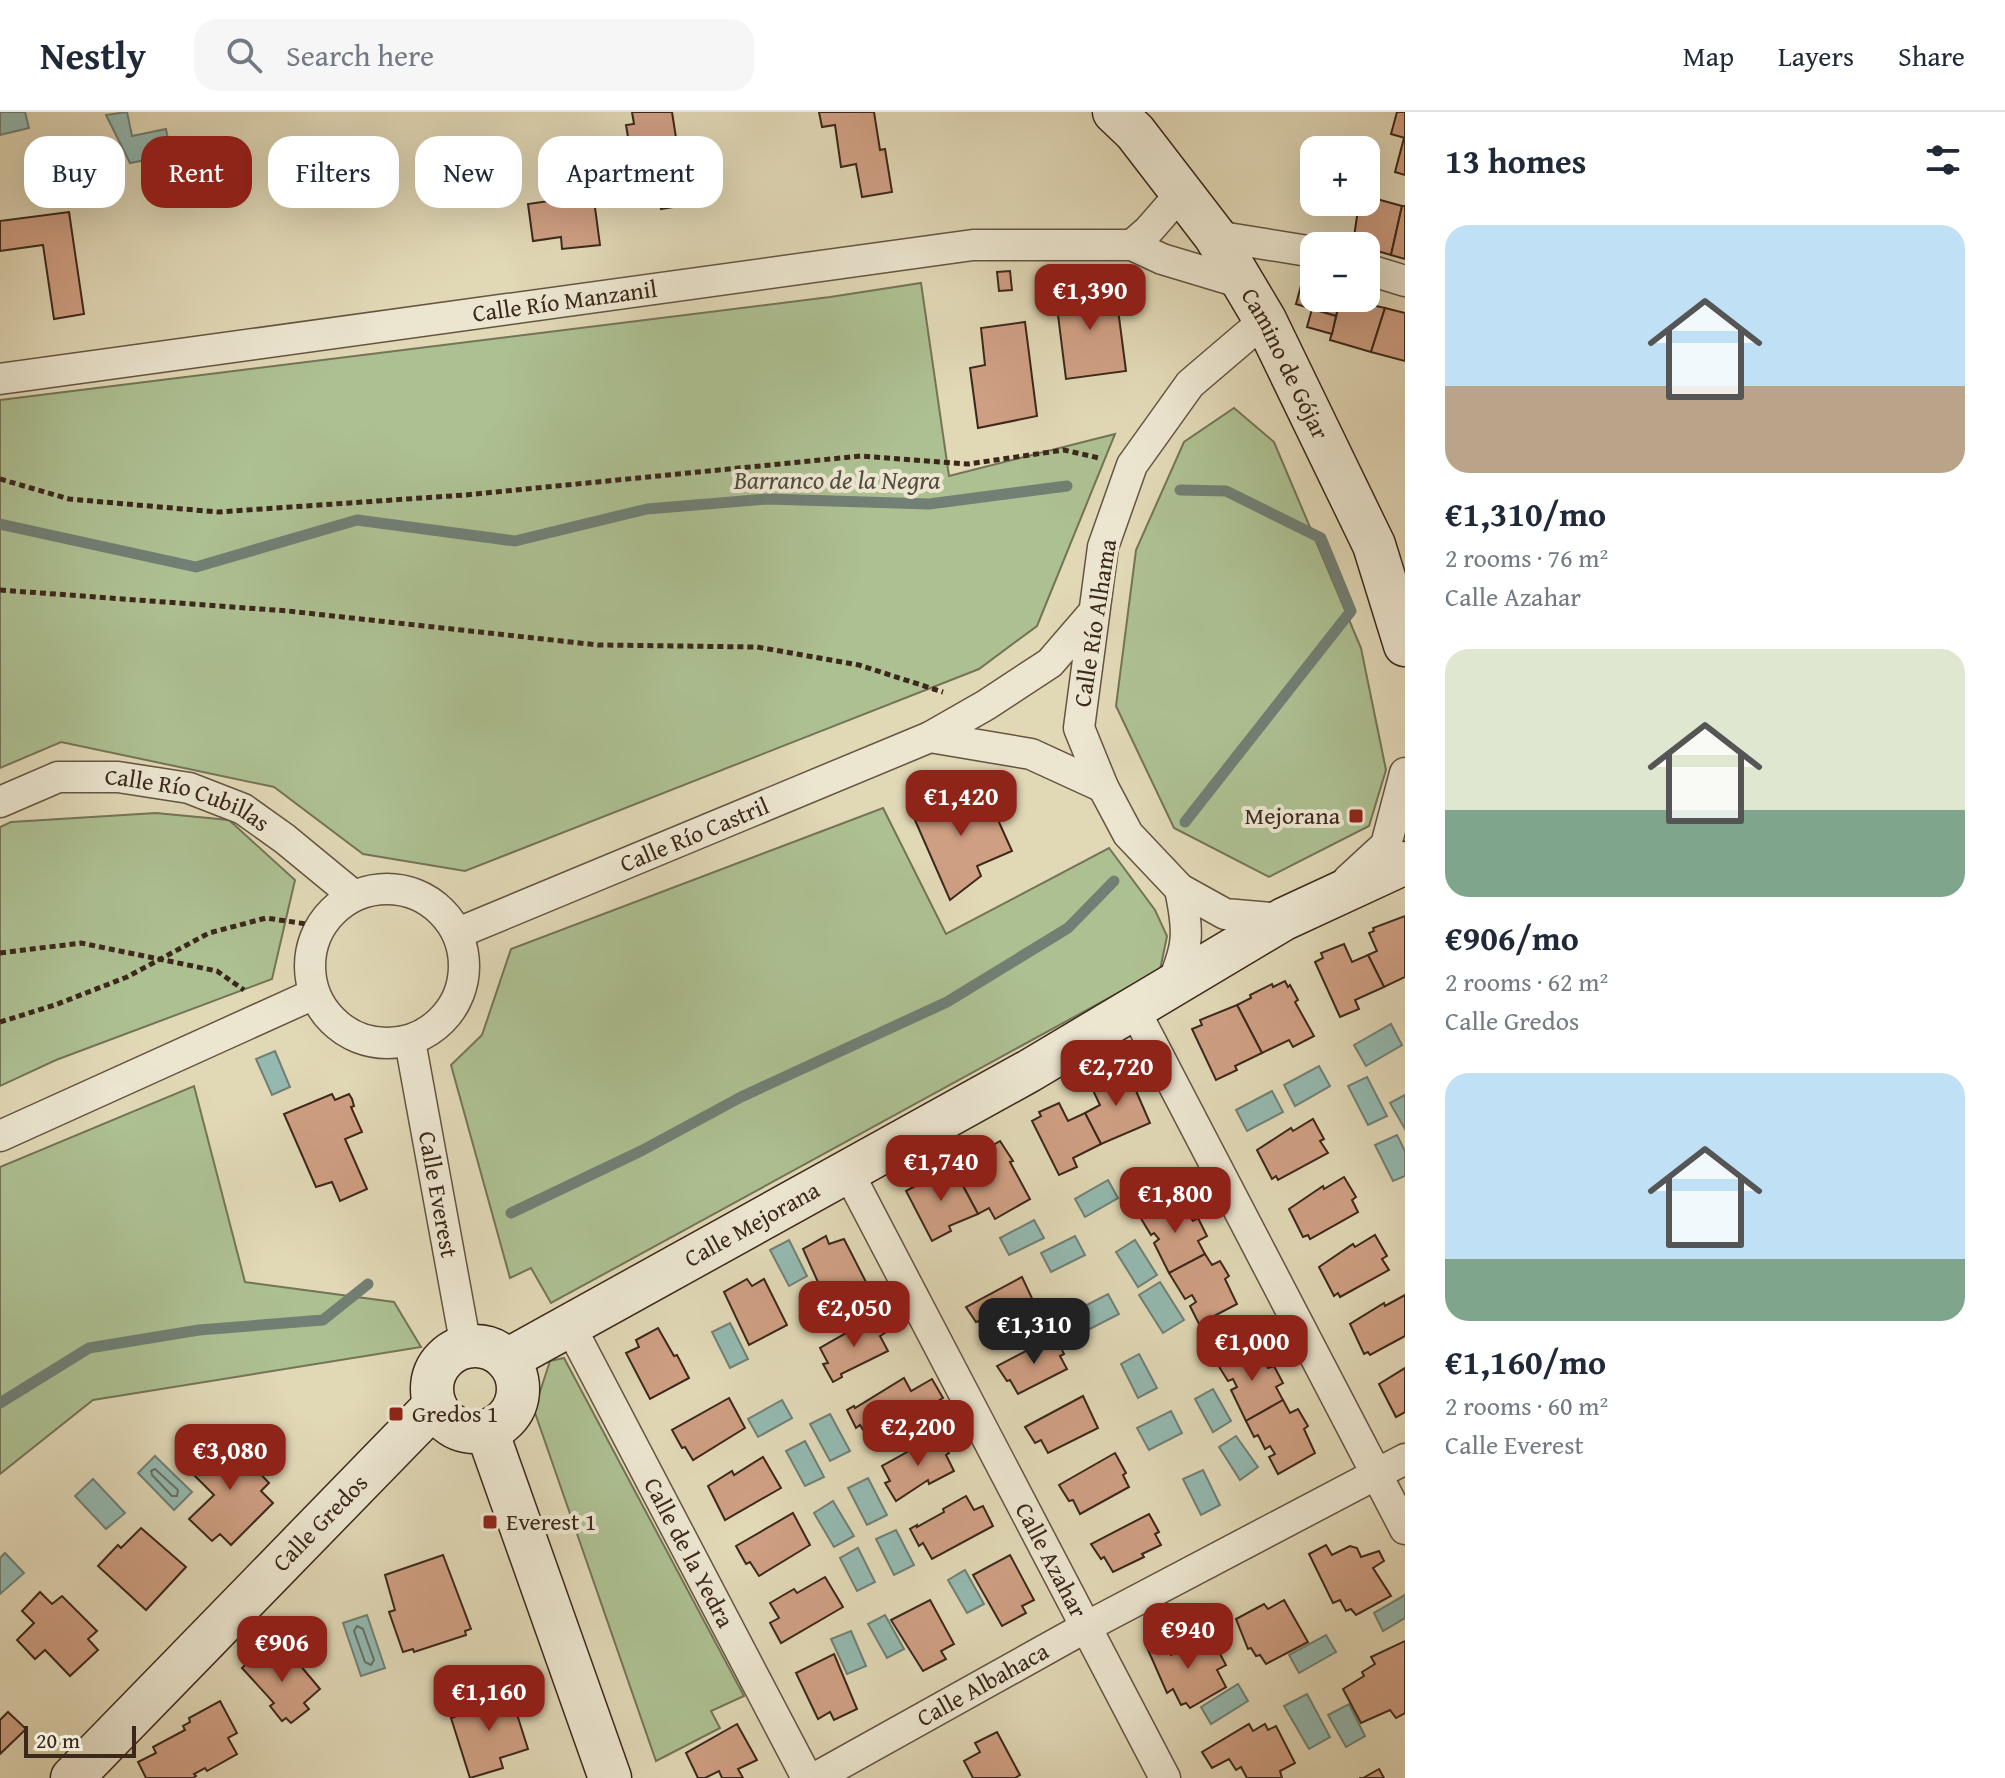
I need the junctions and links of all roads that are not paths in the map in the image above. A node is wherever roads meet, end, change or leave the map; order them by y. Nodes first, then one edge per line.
1 (1114, 112) edge
2 (1182, 192) junction
3 (1215, 236) junction
4 (1132, 245) junction
5 (1300, 250) edge
6 (1380, 273) edge
7 (1405, 281) edge
8 (1245, 284) junction
9 (1265, 320) junction
10 (0, 379) edge
11 (1094, 612) junction
12 (1405, 645) edge
13 (930, 737) junction
14 (1405, 773) edge
15 (1103, 787) junction
16 (0, 802) edge
17 (1405, 863) edge
18 (1180, 889) junction
19 (353, 895) junction
20 (1329, 898) junction
21 (1284, 919) junction
22 (458, 933) junction
23 (1171, 986) junction
24 (314, 994) junction
25 (1134, 1009) junction
26 (410, 1041) junction
27 (0, 1136) edge
28 (848, 1172) junction
29 (570, 1326) junction
30 (466, 1347) junction
31 (507, 1360) junction
32 (435, 1405) junction
33 (487, 1431) junction
34 (1405, 1459) edge
35 (1376, 1475) junction
36 (1405, 1529) edge
37 (1086, 1627) junction
38 (72, 1778) edge
39 (610, 1778) edge
40 (807, 1778) edge
41 (815, 1778) edge
42 (1165, 1778) edge

1 - 2 street, Camino de Gójar
2 - 3 street, Camino de Gójar
2 - 4 street
3 - 5 street
3 - 8 street, Camino de Gójar
4 - 8 street, Calle Río Manzanil
4 - 10 street, Calle Río Manzanil
6 - 7 street
8 - 9 street, Camino de Gójar
9 - 11 street, Calle Río Alhama
9 - 12 street, Camino de Gójar
11 - 13 street, Calle Río Castril
11 - 15 street, Calle Río Alhama
13 - 15 street
13 - 22 street, Calle Río Castril
14 - 20 street, Calle Mejorana
15 - 18 street, Calle Río Alhama
16 - 19 street, Calle Río Cubillas
17 - 20 street, Calle Mejorana
18 - 21 street, Calle Río Alhama
18 - 23 street
19 - 22 street
19 - 24 street
20 - 21 street, Calle Mejorana
21 - 23 street, Calle Mejorana
22 - 26 street
23 - 25 street, Calle Mejorana
24 - 26 street
24 - 27 street
25 - 28 street, Calle Mejorana
25 - 35 street
26 - 30 street, Calle Everest
28 - 29 street, Calle Mejorana
28 - 37 street, Calle Azahar
29 - 31 street, Calle Mejorana
29 - 40 street, Calle de la Yedra
30 - 31 street
30 - 32 street
31 - 33 street
32 - 33 street
32 - 38 street, Calle Gredos
33 - 39 street
34 - 35 street, Calle Albahaca
35 - 36 street
35 - 37 street, Calle Albahaca
37 - 41 street, Calle Albahaca
37 - 42 street, Calle Azahar

